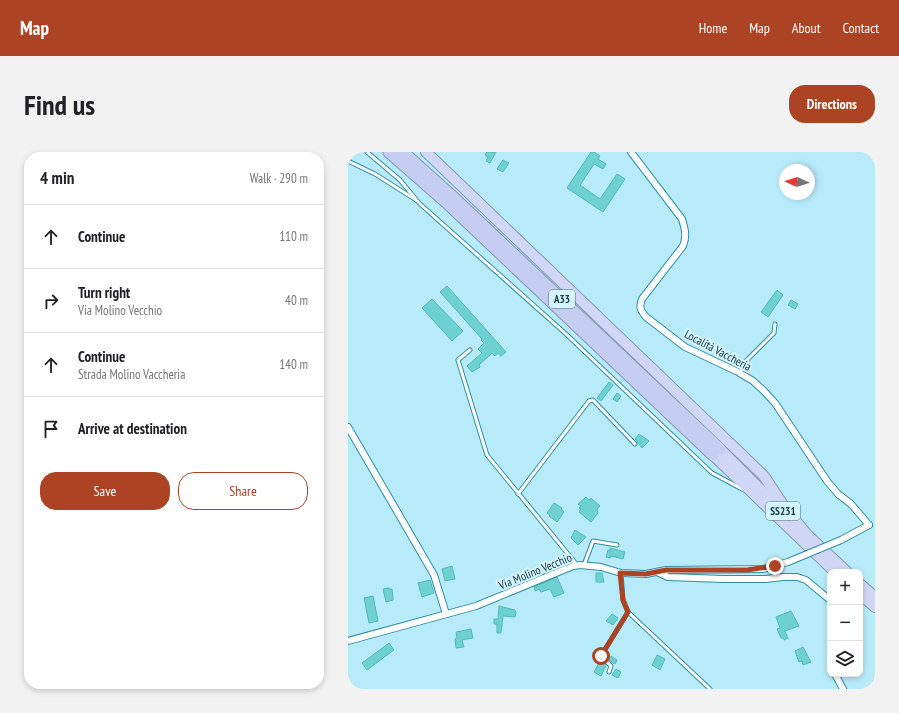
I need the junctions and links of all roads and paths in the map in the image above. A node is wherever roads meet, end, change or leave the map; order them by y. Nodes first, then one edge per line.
1 (367, 152) edge
2 (389, 152) edge
3 (403, 152) edge
4 (426, 152) edge
5 (631, 152) edge
6 (348, 161) edge
7 (419, 202) junction
8 (775, 324) dead end
9 (470, 350) dead end
10 (740, 373) junction
11 (348, 427) edge
12 (635, 444) dead end
13 (716, 452) junction
14 (518, 494) junction
15 (755, 494) junction
16 (872, 526) edge
17 (809, 537) junction
18 (617, 545) dead end
19 (577, 565) junction
20 (584, 565) junction
21 (832, 569) edge
22 (844, 569) edge
23 (657, 572) junction
24 (620, 573) junction
25 (863, 587) edge
26 (863, 597) edge
27 (875, 597) edge
28 (827, 598) edge
29 (875, 607) edge
30 (628, 612) junction
31 (446, 614) junction
32 (348, 640) edge
33 (608, 672) dead end
34 (837, 677) edge
35 (710, 689) edge
36 (843, 689) edge

1 - 7 lane
2 - 13 highway, A33
3 - 13 highway, A33
4 - 17 highway
5 - 10 street, Località Vaccheria
6 - 7 lane
7 - 15 lane
8 - 10 lane
9 - 14 lane
10 - 16 street, Località Vaccheria
11 - 31 street
12 - 14 lane
13 - 15 highway, SS231
13 - 17 highway, SS231
14 - 19 lane
15 - 21 highway, SS231
16 - 23 street, Via Molino Vecchio, bridge
17 - 22 highway, SS231
18 - 20 lane
19 - 20 street, Via Molino Vecchio
19 - 31 street, Via Molino Vecchio
20 - 24 street, Via Molino Vecchio
23 - 24 street, Via Molino Vecchio
23 - 28 street
24 - 30 lane
25 - 27 highway
26 - 29 highway
30 - 33 lane
30 - 35 lane
31 - 32 street, Via Molino Vecchio
34 - 36 street

